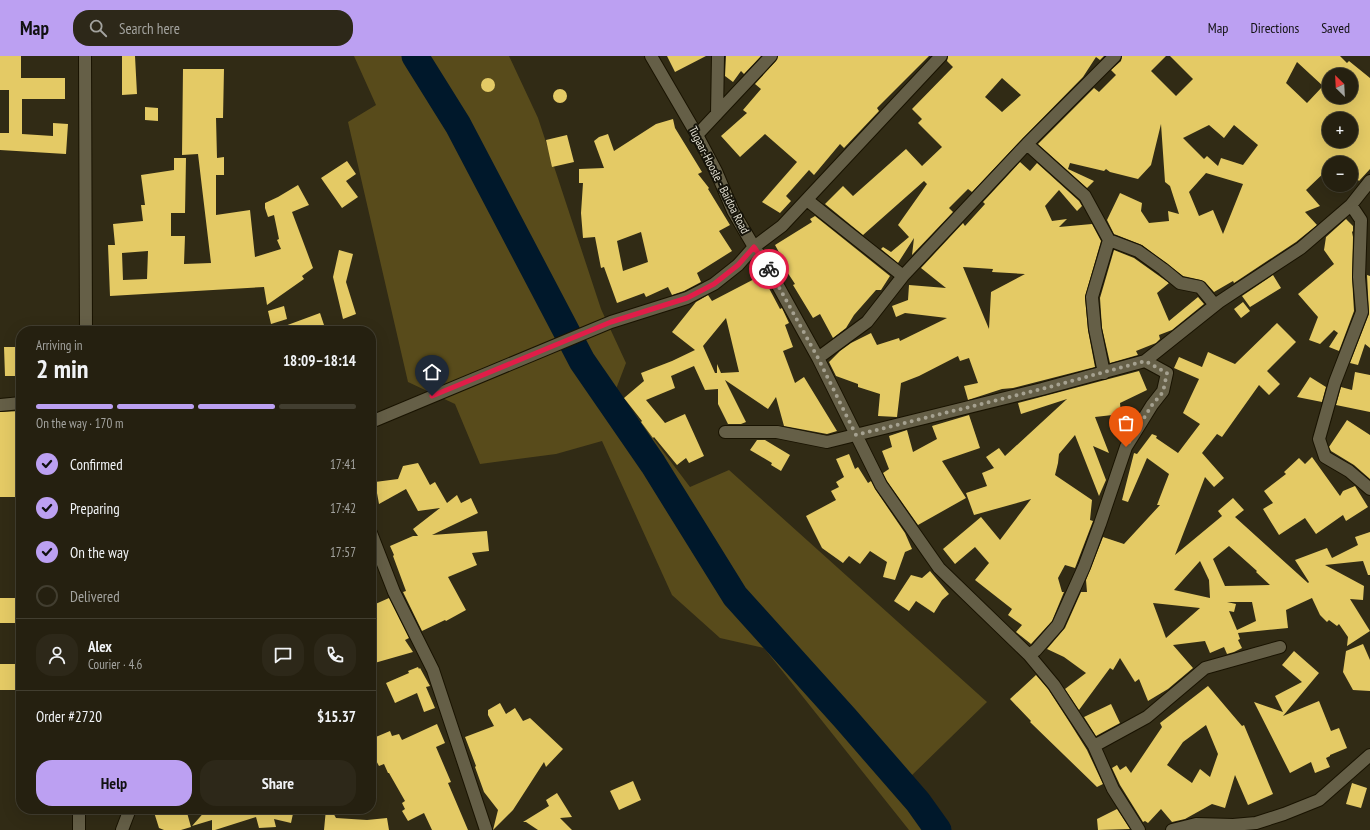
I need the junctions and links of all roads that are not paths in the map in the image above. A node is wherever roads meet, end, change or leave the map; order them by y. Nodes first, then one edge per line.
1 (85, 56) edge
2 (651, 56) edge
3 (718, 56) edge
4 (771, 56) edge
5 (941, 56) edge
6 (1115, 56) edge
7 (717, 114) junction
8 (697, 135) junction
9 (1027, 144) junction
10 (1370, 181) edge
11 (807, 200) junction
12 (1351, 205) junction
13 (1109, 240) junction
14 (754, 247) junction
15 (903, 276) junction
16 (1215, 305) junction
17 (1366, 313) edge
18 (86, 326) edge
19 (818, 358) junction
20 (1145, 361) junction
21 (1104, 373) junction
22 (16, 403) edge
23 (0, 405) edge
24 (376, 420) edge
25 (725, 432) dead end
26 (856, 435) junction
27 (1370, 489) edge
28 (376, 546) edge
29 (1280, 647) dead end
30 (1029, 655) junction
31 (1094, 746) junction
32 (1370, 755) edge
33 (79, 814) edge
34 (128, 814) edge
35 (79, 830) edge
36 (122, 830) edge
37 (486, 830) edge
38 (1139, 830) edge
39 (1172, 830) edge

1 - 18 street
2 - 8 street, Tugaar-Hoosle - Baidoa Road
3 - 7 street
4 - 7 street
5 - 11 street
6 - 9 street
7 - 8 street
8 - 14 street, Tugaar-Hoosle - Baidoa Road
9 - 13 street
9 - 15 street
10 - 12 street
11 - 14 street
11 - 15 street
12 - 16 street
12 - 17 street
13 - 16 street
13 - 21 street
14 - 19 street
14 - 24 street, Tugaar-Hoosle - Baidoa Road
15 - 19 street
16 - 20 street
17 - 27 street
19 - 26 street
20 - 21 street
20 - 30 street
21 - 26 street
22 - 23 street
25 - 26 street
26 - 30 street
28 - 37 street
29 - 31 street
30 - 31 street
31 - 38 street
32 - 39 street
33 - 35 street
34 - 36 street

